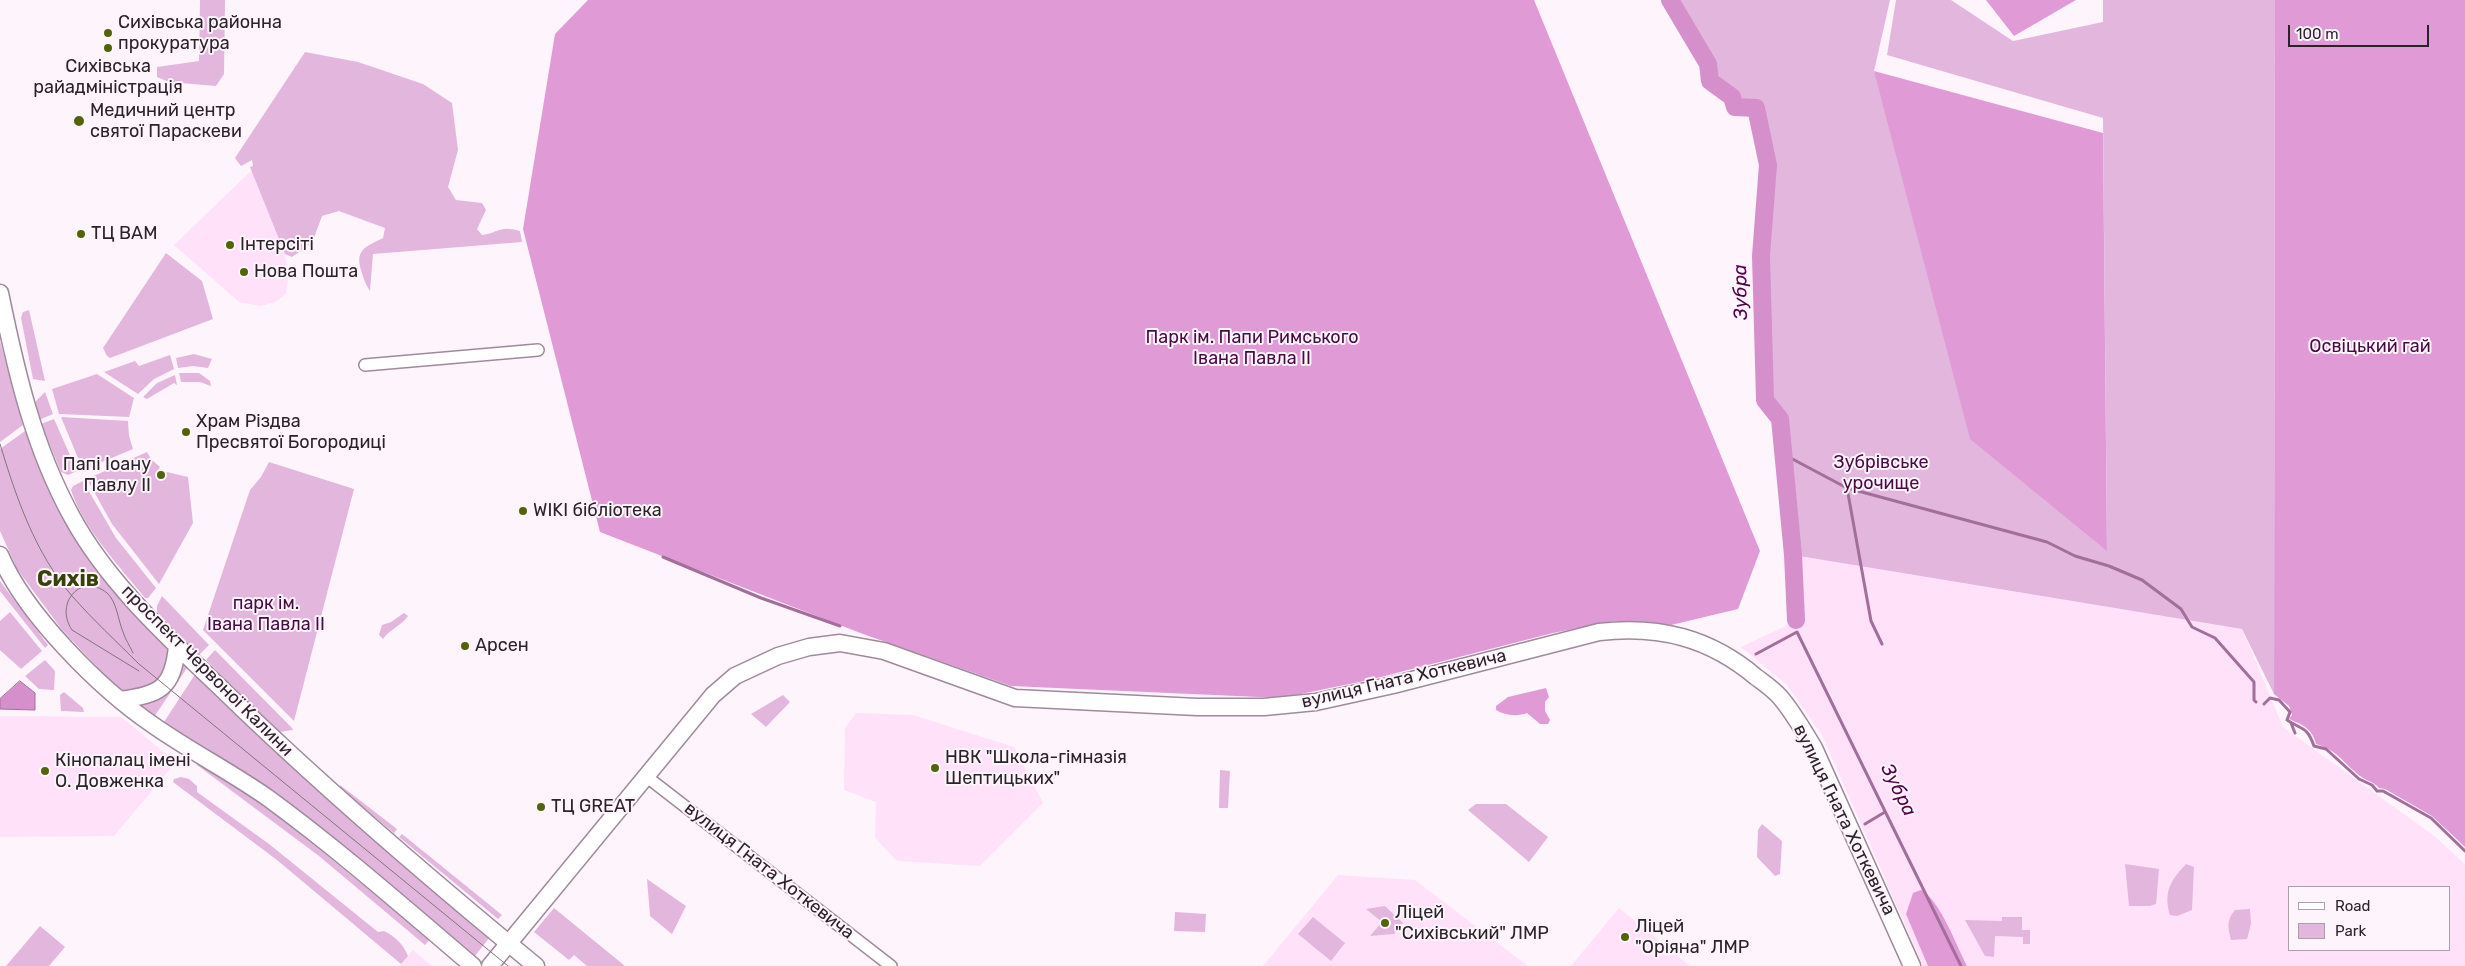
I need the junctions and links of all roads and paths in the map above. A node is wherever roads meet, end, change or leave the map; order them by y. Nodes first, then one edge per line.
1 (0, 293) edge
2 (2, 314) edge
3 (538, 350) dead end
4 (365, 365) dead end
5 (0, 555) edge
6 (4, 572) edge
7 (177, 646) junction
8 (120, 700) junction
9 (647, 777) junction
10 (509, 944) junction
11 (473, 966) edge
12 (490, 966) edge
13 (536, 966) edge
14 (891, 966) edge
15 (1912, 966) edge

1 - 2 street, проспект Червоної Калини
2 - 7 street, проспект Червоної Калини
3 - 4 street
5 - 6 street
6 - 8 street
7 - 8 street
7 - 10 street, проспект Червоної Калини
8 - 11 street
9 - 10 street, вулиця Гната Хоткевича
9 - 14 street, вулиця Гната Хоткевича
9 - 15 street, вулиця Гната Хоткевича
10 - 12 street, вулиця Гната Хоткевича
10 - 13 street, проспект Червоної Калини

